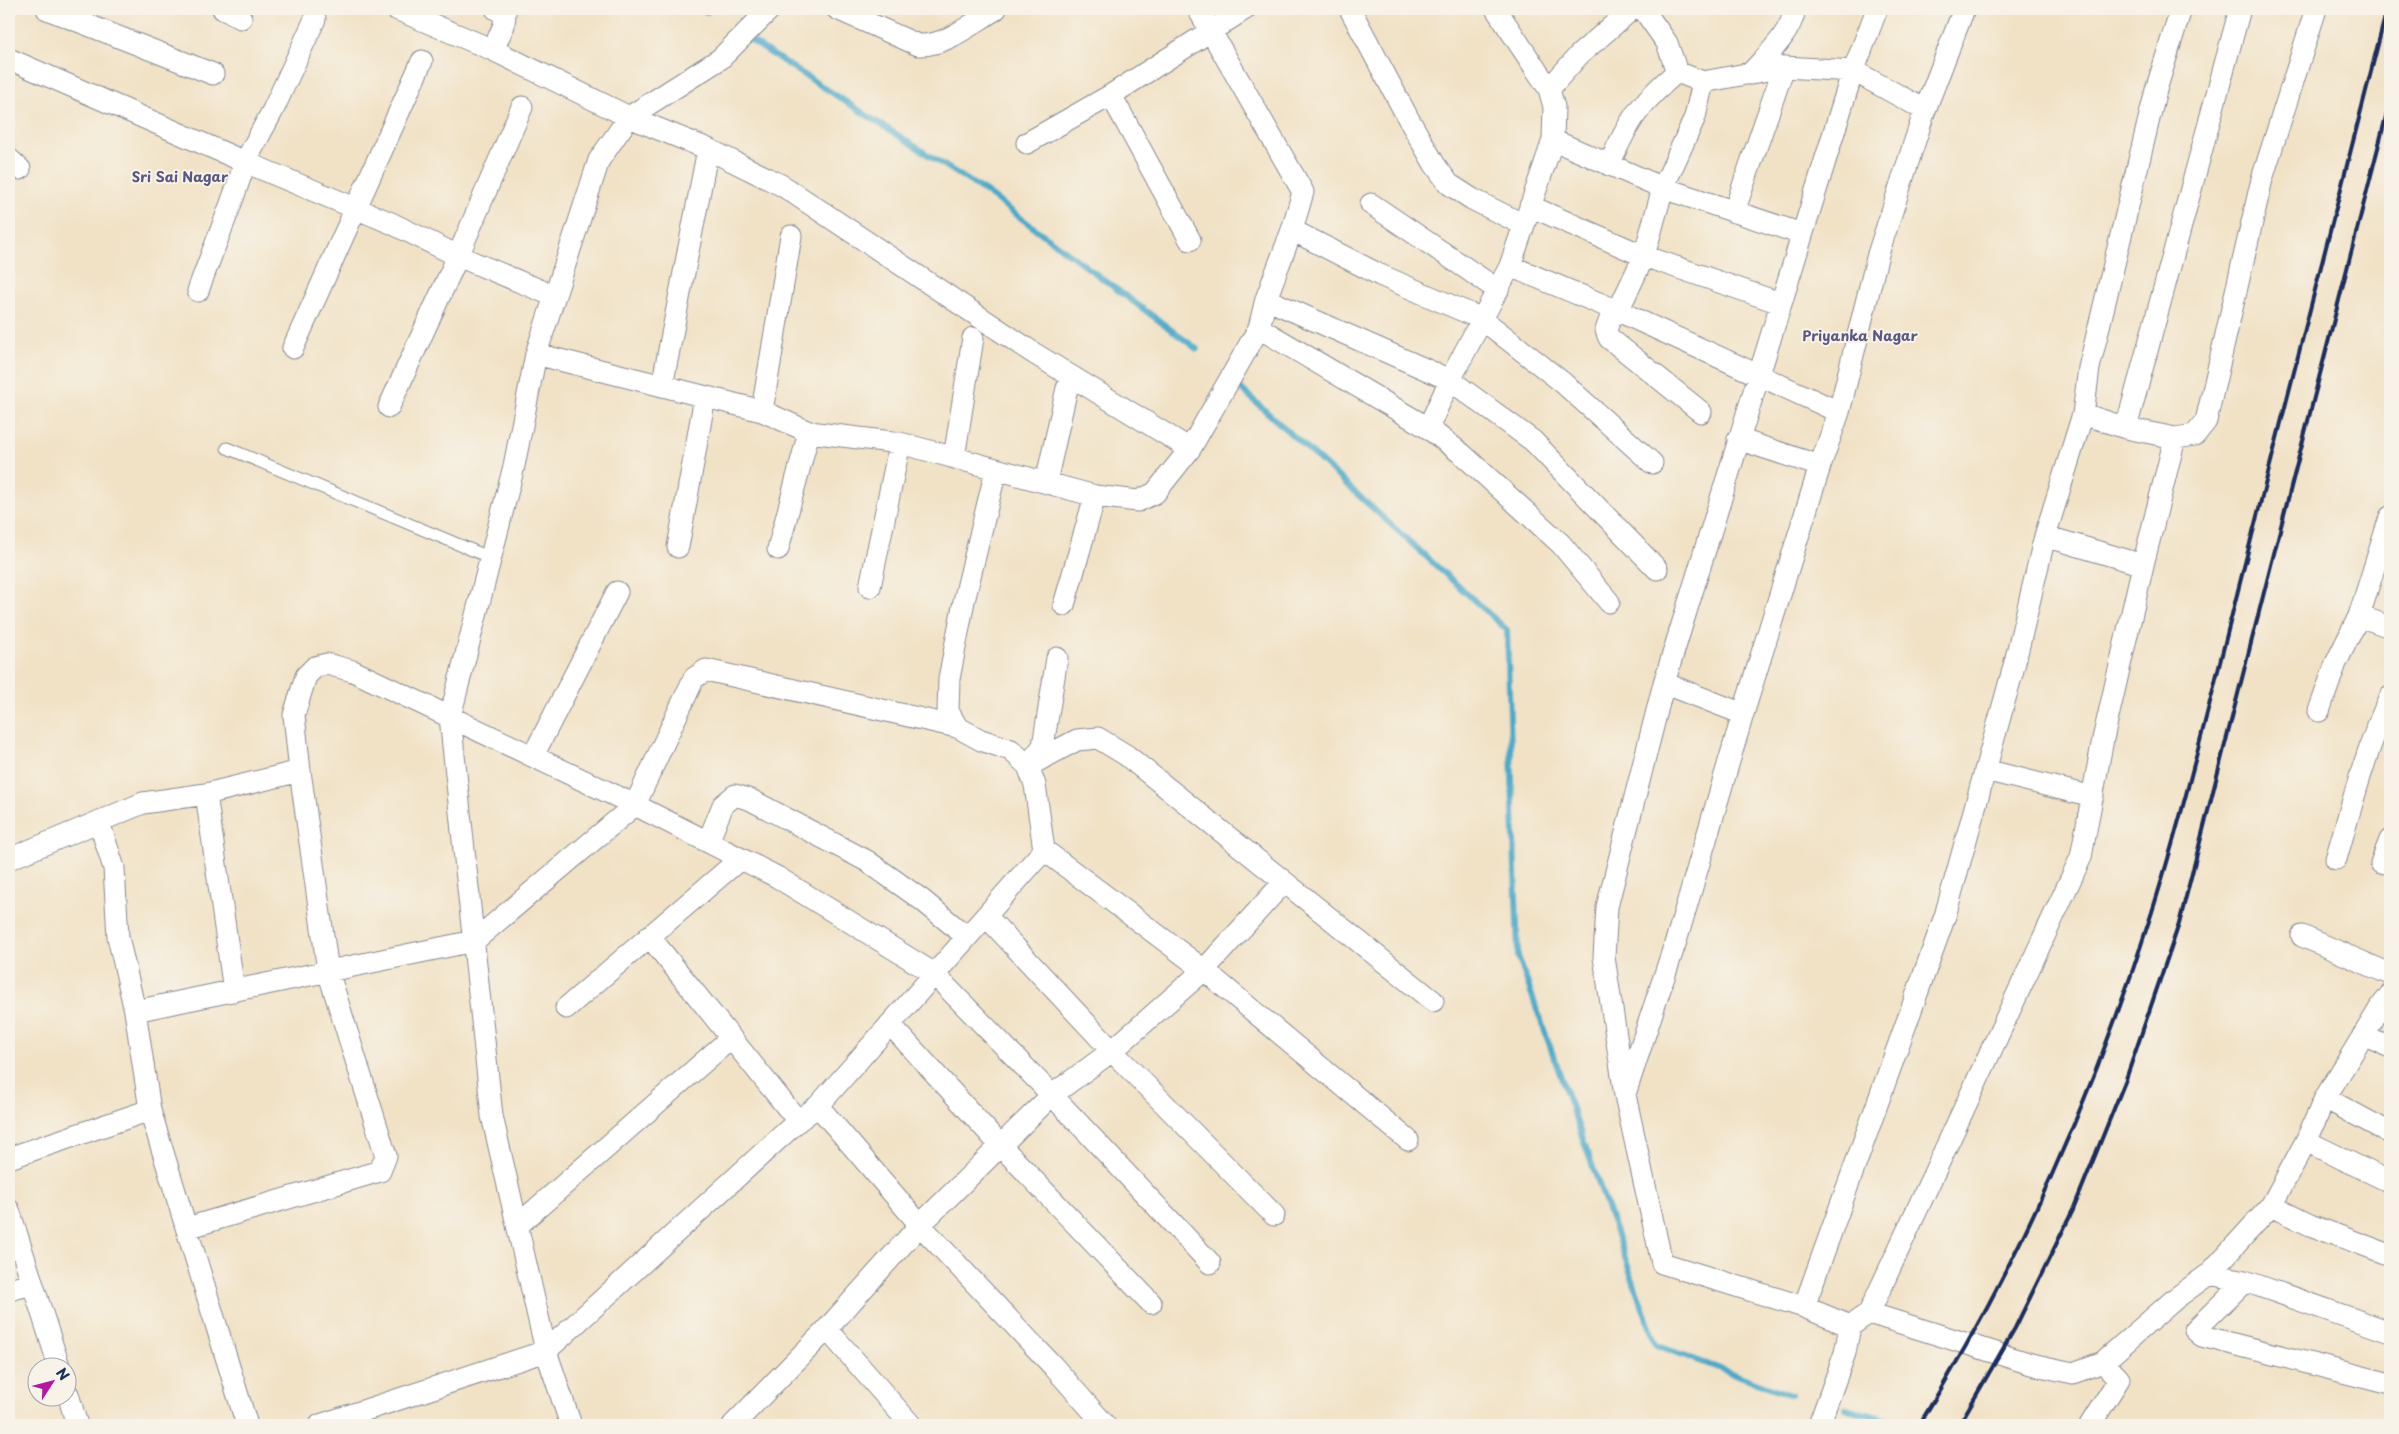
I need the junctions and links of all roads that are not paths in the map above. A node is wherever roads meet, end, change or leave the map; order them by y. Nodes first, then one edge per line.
1 (46, 9) edge
2 (396, 9) edge
3 (496, 9) edge
4 (837, 9) edge
5 (996, 9) edge
6 (1198, 9) edge
7 (1245, 9) edge
8 (1350, 9) edge
9 (1496, 9) edge
10 (1632, 9) edge
11 (1643, 9) edge
12 (1795, 9) edge
13 (1877, 9) edge
14 (1964, 9) edge
15 (2181, 9) edge
16 (2240, 9) edge
17 (2316, 9) edge
18 (766, 10) edge
19 (315, 19) dead end
20 (1211, 30) junction
21 (493, 50) junction
22 (9, 59) edge
23 (422, 61) dead end
24 (1784, 67) junction
25 (1854, 71) junction
26 (1677, 72) junction
27 (213, 74) dead end
28 (1750, 74) junction
29 (1703, 82) junction
30 (1549, 89) junction
31 (1111, 95) junction
32 (522, 107) dead end
33 (1926, 110) junction
34 (629, 116) junction
35 (1552, 140) junction
36 (1027, 143) dead end
37 (708, 150) junction
38 (245, 162) junction
39 (1609, 164) junction
40 (1663, 188) junction
41 (1371, 204) dead end
42 (356, 210) junction
43 (1734, 212) junction
44 (1527, 216) junction
45 (1292, 230) junction
46 (1802, 234) junction
47 (791, 236) dead end
48 (1190, 240) dead end
49 (458, 256) junction
50 (1644, 256) junction
51 (1510, 266) junction
52 (198, 290) dead end
53 (1498, 290) junction
54 (554, 296) junction
55 (1266, 299) junction
56 (1780, 303) junction
57 (1616, 310) junction
58 (1482, 319) junction
59 (1259, 328) junction
60 (974, 338) dead end
61 (293, 348) dead end
62 (536, 354) junction
63 (1759, 377) junction
64 (1450, 380) junction
65 (662, 386) junction
66 (1067, 388) dead end
67 (706, 397) junction
68 (389, 407) dead end
69 (762, 411) junction
70 (1700, 412) dead end
71 (1839, 412) junction
72 (2083, 414) junction
73 (1428, 428) junction
74 (2126, 428) junction
75 (809, 432) junction
76 (2175, 438) junction
77 (1738, 439) junction
78 (900, 443) junction
79 (227, 448) dead end
80 (1190, 449) junction
81 (954, 458) junction
82 (1652, 463) dead end
83 (1820, 466) junction
84 (996, 470) junction
85 (1046, 482) junction
86 (1095, 496) junction
87 (2390, 517) edge
88 (2045, 536) junction
89 (678, 547) dead end
90 (778, 549) dead end
91 (490, 558) junction
92 (2143, 565) junction
93 (1657, 569) dead end
94 (870, 587) dead end
95 (616, 592) dead end
96 (1609, 602) dead end
97 (1064, 605) dead end
98 (2359, 616) junction
99 (2390, 627) edge
100 (1057, 658) dead end
101 (1664, 683) junction
102 (2390, 697) edge
103 (2320, 711) dead end
104 (1743, 714) junction
105 (450, 717) junction
106 (957, 727) junction
107 (533, 756) junction
108 (1028, 766) junction
109 (1985, 770) junction
110 (300, 771) junction
111 (206, 794) junction
112 (2093, 797) junction
113 (635, 805) junction
114 (99, 822) junction
115 (2390, 840) edge
116 (708, 842) junction
117 (1044, 850) junction
118 (9, 858) edge
119 (740, 858) junction
120 (2336, 859) dead end
121 (2380, 863) dead end
122 (1284, 882) junction
123 (986, 916) junction
124 (650, 936) junction
125 (2302, 936) dead end
126 (967, 937) junction
127 (474, 941) junction
128 (1204, 970) junction
129 (328, 971) junction
130 (933, 974) junction
131 (2390, 974) edge
132 (234, 991) junction
133 (2390, 995) edge
134 (1433, 1001) dead end
135 (566, 1008) dead end
136 (135, 1011) junction
137 (890, 1024) junction
138 (2363, 1035) junction
139 (731, 1038) junction
140 (2390, 1047) edge
141 (1112, 1050) junction
142 (1052, 1095) junction
143 (1625, 1095) junction
144 (2325, 1098) junction
145 (818, 1106) junction
146 (150, 1110) junction
147 (798, 1121) junction
148 (2390, 1133) edge
149 (1408, 1140) dead end
150 (2306, 1141) junction
151 (1000, 1146) junction
152 (9, 1158) edge
153 (2390, 1182) edge
154 (2271, 1206) junction
155 (9, 1210) edge
156 (1274, 1214) dead end
157 (920, 1225) junction
158 (517, 1226) junction
159 (187, 1228) junction
160 (2390, 1255) edge
161 (1210, 1263) dead end
162 (2209, 1274) junction
163 (2245, 1282) junction
164 (32, 1284) junction
165 (9, 1290) edge
166 (1151, 1303) dead end
167 (1804, 1307) junction
168 (1869, 1313) junction
169 (1850, 1326) junction
170 (827, 1329) junction
171 (2390, 1332) edge
172 (546, 1352) junction
173 (56, 1356) edge
174 (2103, 1362) junction
175 (2390, 1384) edge
176 (71, 1406) edge
177 (77, 1425) edge
178 (247, 1425) edge
179 (320, 1425) edge
180 (571, 1425) edge
181 (733, 1425) edge
182 (911, 1425) edge
183 (1105, 1425) edge
184 (1819, 1425) edge
185 (2090, 1425) edge

1 - 27 street
2 - 21 street
3 - 21 street
4 - 5 street
6 - 20 street
7 - 20 street
8 - 44 street
9 - 30 street
10 - 30 street
11 - 26 street
12 - 28 street
13 - 25 street
14 - 33 street
15 - 72 street
16 - 74 street
17 - 76 street
18 - 34 street
19 - 38 street
20 - 31 street
20 - 45 street
21 - 34 street
22 - 38 street
23 - 42 street
24 - 25 street
24 - 28 street
24 - 43 street
25 - 33 street
25 - 46 street
26 - 29 street
26 - 39 street
28 - 29 street
29 - 40 street
30 - 35 street
31 - 36 street
31 - 48 street
32 - 49 street
33 - 71 street
34 - 37 street
34 - 54 street
35 - 39 street
35 - 44 street
37 - 65 street
37 - 80 street
38 - 42 street
38 - 52 street
39 - 40 street
40 - 43 street
40 - 50 street
41 - 53 street
42 - 49 street
42 - 61 street
43 - 46 street
44 - 50 street
44 - 51 street
45 - 55 street
45 - 58 street
46 - 56 street
47 - 69 street
49 - 54 street
49 - 68 street
50 - 56 street
50 - 57 street
51 - 53 street
51 - 57 street
53 - 58 street
54 - 62 street
55 - 59 street
55 - 64 street
56 - 63 street
57 - 63 street
57 - 70 street
58 - 64 street
58 - 82 street
59 - 73 street
59 - 80 street
60 - 81 street
62 - 65 street
62 - 91 street
63 - 71 street
63 - 77 street
64 - 73 street
64 - 93 street
65 - 67 street
66 - 85 street
67 - 69 street
67 - 89 street
69 - 75 street
71 - 83 street
72 - 74 street
72 - 88 street
73 - 96 street
74 - 76 street
75 - 78 street
75 - 90 street
76 - 92 street
77 - 83 street
77 - 101 street
78 - 81 street
78 - 94 street
79 - 91 lane
80 - 86 street
81 - 84 street
83 - 104 street
84 - 85 street
84 - 106 street
85 - 86 street
86 - 97 street
87 - 98 street
88 - 92 street
88 - 109 street
91 - 105 street
92 - 112 street
95 - 107 street
98 - 99 street
98 - 103 street
100 - 108 street
101 - 104 street
101 - 143 street
102 - 120 street
104 - 143 street
105 - 107 street
105 - 110 street
105 - 127 street
106 - 108 street
106 - 113 street
107 - 113 street
108 - 117 street
108 - 122 street
109 - 112 street
109 - 167 street
110 - 111 street
110 - 129 street
111 - 114 street
111 - 132 street
112 - 168 street
113 - 116 street
113 - 127 street
114 - 118 street
114 - 136 street
115 - 121 street
116 - 119 street
116 - 126 street
117 - 123 street
117 - 128 street
119 - 124 street
119 - 130 street
122 - 128 street
122 - 134 street
123 - 126 street
123 - 141 street
124 - 135 street
124 - 139 street
125 - 131 street
126 - 130 street
127 - 129 street
127 - 158 street
128 - 141 street
128 - 149 street
129 - 132 street
129 - 159 street
130 - 137 street
130 - 142 street
132 - 136 street
133 - 138 street
136 - 146 street
137 - 145 street
137 - 151 street
138 - 140 street
138 - 144 street
139 - 147 street
139 - 158 street
141 - 142 street
141 - 156 street
142 - 151 street
142 - 161 street
143 - 167 street
144 - 148 street
144 - 150 street
145 - 147 street
145 - 157 street
146 - 152 street
146 - 159 street
147 - 172 street
150 - 153 street
150 - 154 street
151 - 157 street
151 - 166 street
154 - 160 street
154 - 162 street
155 - 164 street
157 - 170 street
157 - 183 street
158 - 172 street
159 - 178 street
162 - 163 street
162 - 174 street
163 - 171 street
163 - 175 street
164 - 165 street
164 - 173 street
167 - 169 street
168 - 169 street
168 - 174 street
169 - 184 street
170 - 181 street
170 - 182 street
172 - 179 street
172 - 180 street
174 - 185 street
176 - 177 street

